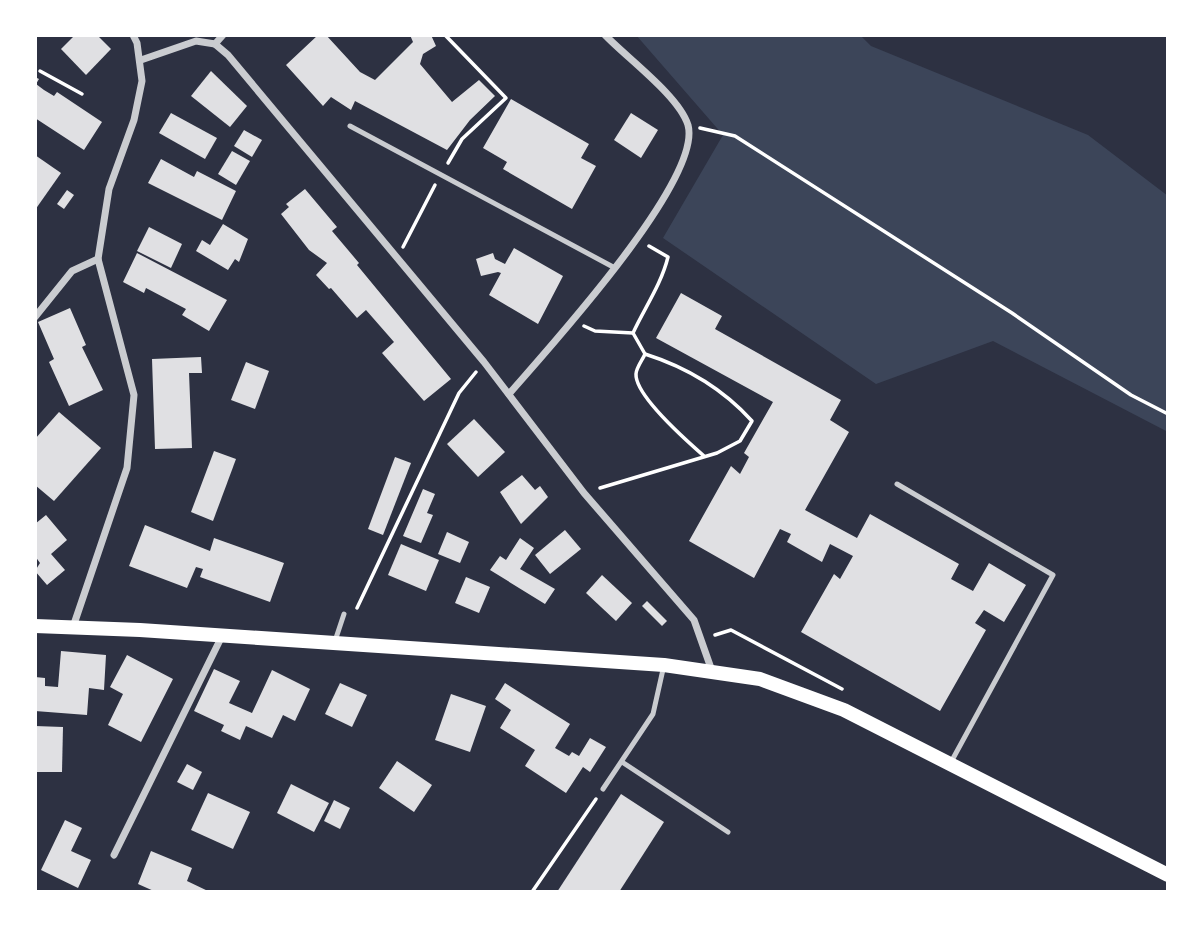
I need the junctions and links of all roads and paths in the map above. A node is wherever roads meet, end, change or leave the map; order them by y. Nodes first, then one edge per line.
1 (133, 35) edge
2 (223, 35) edge
3 (445, 35) edge
4 (605, 35) edge
5 (215, 44) junction
6 (141, 60) junction
7 (40, 71) dead end
8 (82, 94) dead end
9 (350, 126) dead end
10 (688, 127) junction
11 (441, 175) junction
12 (637, 239) junction
13 (398, 258) junction
14 (98, 259) junction
15 (615, 268) junction
16 (35, 317) edge
17 (572, 322) junction
18 (632, 333) junction
19 (645, 354) junction
20 (484, 362) junction
21 (509, 394) junction
22 (1168, 414) edge
23 (704, 456) junction
24 (897, 484) dead end
25 (584, 493) junction
26 (344, 614) dead end
27 (354, 614) dead end
28 (35, 626) edge
29 (73, 628) junction
30 (222, 635) junction
31 (334, 645) junction
32 (664, 665) junction
33 (712, 671) junction
34 (622, 762) junction
35 (949, 765) junction
36 (603, 789) joint
37 (728, 832) dead end
38 (114, 855) dead end
39 (1168, 875) edge
40 (532, 892) edge

1 - 6 street
2 - 5 street
3 - 11 path
4 - 10 street
5 - 6 street
5 - 13 street
6 - 14 street
7 - 8 path
9 - 11 lane
10 - 12 street
10 - 22 path
11 - 13 path
11 - 15 lane
12 - 15 street
12 - 18 path
13 - 20 street
14 - 16 street
14 - 29 street
15 - 17 street
17 - 18 path
17 - 21 street
18 - 19 path
19 - 23 path
19 - 23 path
20 - 21 street
20 - 27 path
21 - 25 street
23 - 25 path
24 - 35 lane
25 - 33 street
26 - 31 lane
28 - 29 main road
29 - 30 main road
30 - 31 main road
30 - 38 street
31 - 32 main road
32 - 33 main road
32 - 34 lane
33 - 35 main road
34 - 36 lane
34 - 37 lane
35 - 39 main road
36 - 40 path

